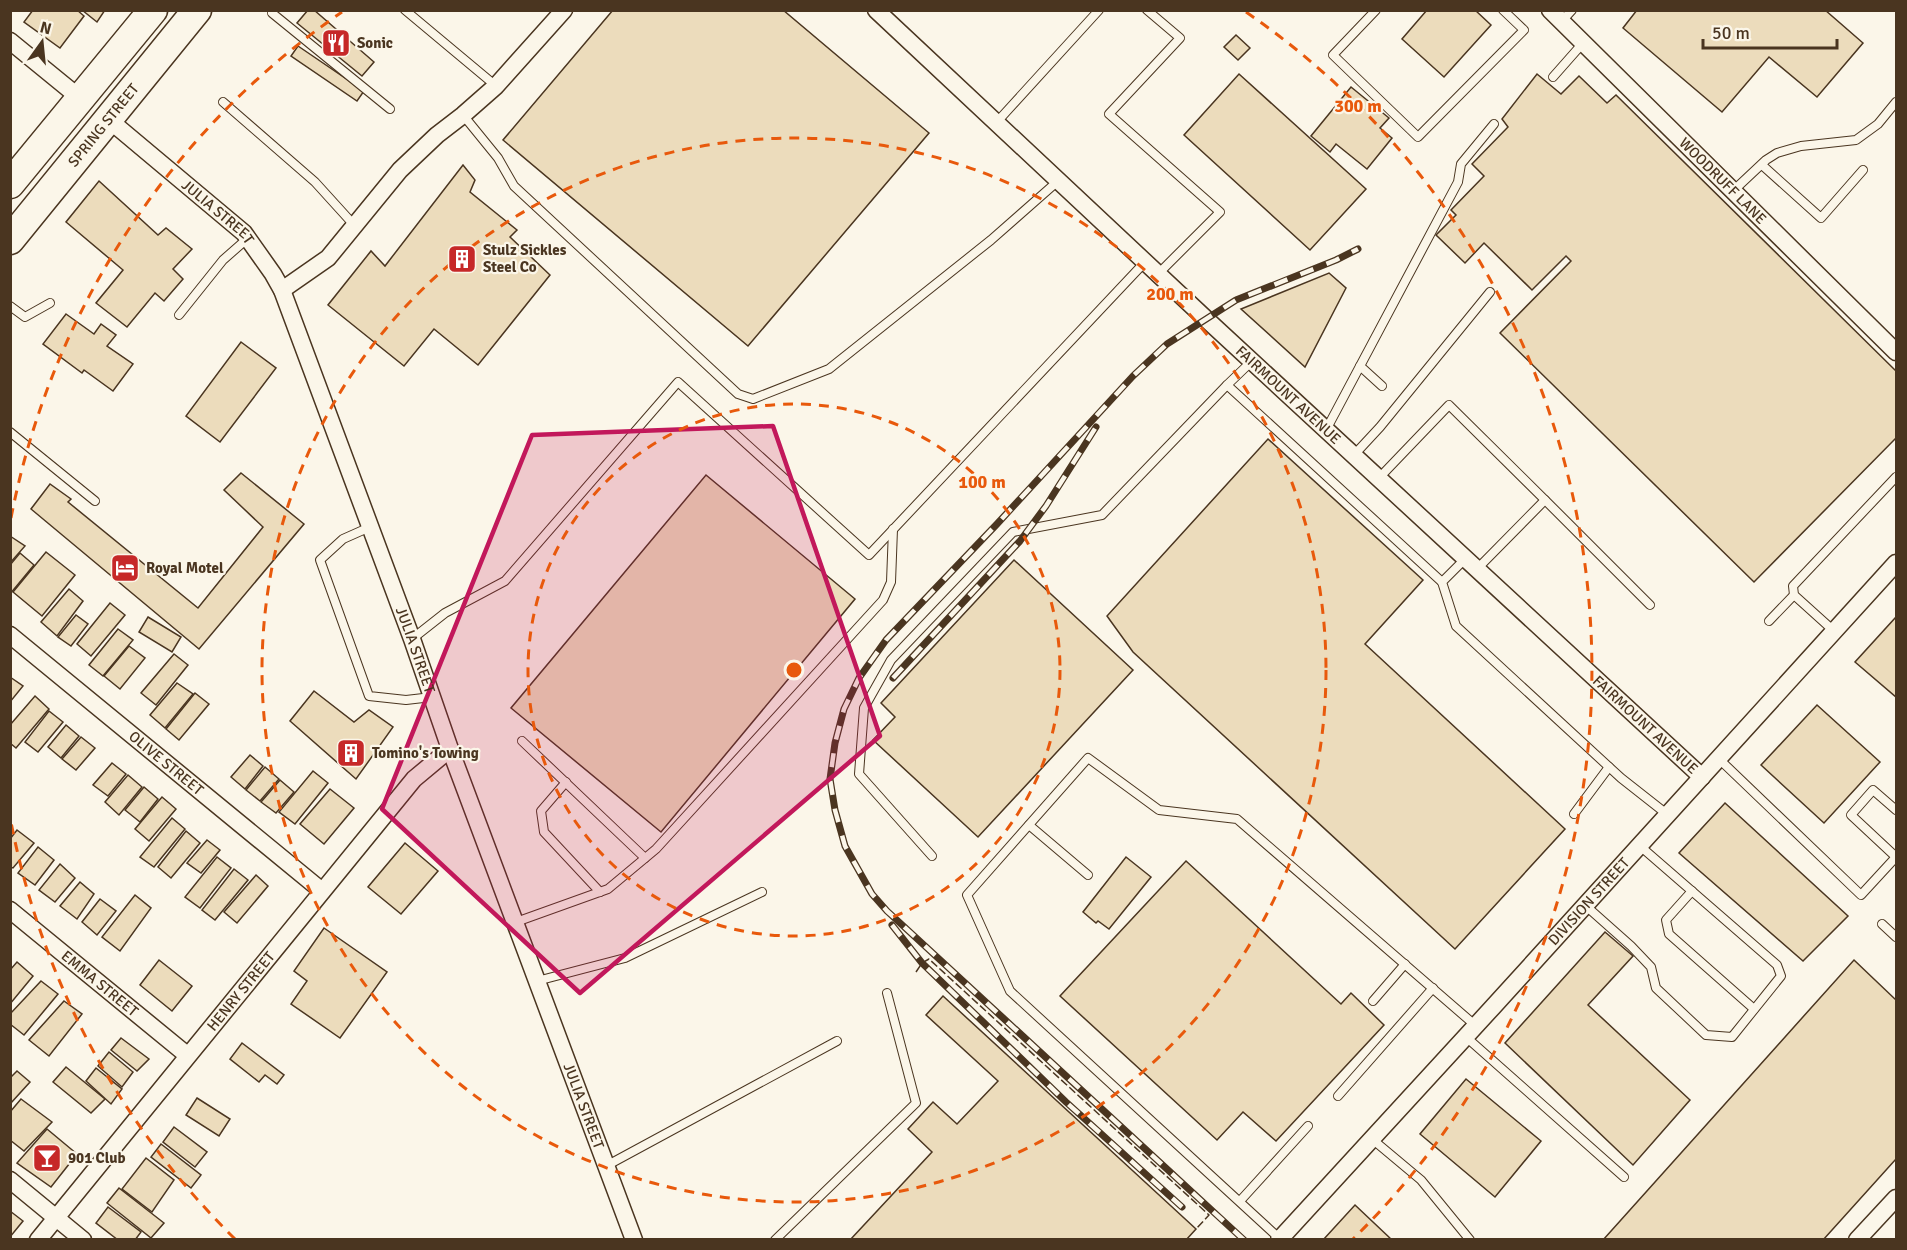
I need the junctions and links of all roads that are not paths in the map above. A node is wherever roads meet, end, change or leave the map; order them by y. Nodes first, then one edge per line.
1 (153, 10) edge
2 (196, 10) edge
3 (405, 10) edge
4 (564, 10) edge
5 (876, 10) edge
6 (1099, 10) edge
7 (1147, 10) edge
8 (1376, 10) edge
9 (1503, 10) edge
10 (272, 13) dead end
11 (1561, 14) edge
12 (10, 41) edge
13 (1583, 43) junction
14 (1553, 77) dead end
15 (496, 86) junction
16 (81, 99) junction
17 (223, 102) dead end
18 (1896, 102) edge
19 (390, 109) dead end
20 (464, 115) junction
21 (108, 119) junction
22 (996, 123) junction
23 (1494, 124) dead end
24 (1762, 165) junction
25 (1863, 170) dead end
26 (1058, 181) junction
27 (10, 184) edge
28 (1733, 191) junction
29 (354, 225) junction
30 (248, 238) junction
31 (10, 240) edge
32 (1145, 262) junction
33 (1158, 274) junction
34 (282, 290) junction
35 (1490, 292) dead end
36 (50, 303) dead end
37 (10, 306) edge
38 (179, 315) dead end
39 (1896, 352) edge
40 (1252, 361) junction
41 (1360, 366) junction
42 (1227, 386) junction
43 (1382, 386) dead end
44 (1326, 430) junction
45 (10, 432) edge
46 (1354, 455) junction
47 (1896, 477) edge
48 (1379, 478) junction
49 (1545, 500) junction
50 (95, 501) dead end
51 (370, 527) junction
52 (893, 529) junction
53 (1896, 563) edge
54 (1471, 564) junction
55 (1442, 582) junction
56 (1794, 595) junction
57 (1650, 604) dead end
58 (1769, 621) dead end
59 (1834, 632) junction
60 (10, 635) edge
61 (412, 639) junction
62 (432, 697) junction
63 (522, 741) dead end
64 (450, 749) junction
65 (1719, 759) junction
66 (1609, 767) junction
67 (1702, 777) junction
68 (566, 782) junction
69 (1896, 810) edge
70 (1574, 814) dead end
71 (1668, 815) junction
72 (1029, 825) junction
73 (1640, 846) junction
74 (932, 856) dead end
75 (1896, 857) edge
76 (645, 858) junction
77 (1088, 875) dead end
78 (322, 891) junction
79 (1692, 891) junction
80 (600, 892) junction
81 (762, 892) dead end
82 (1586, 906) junction
83 (10, 910) edge
84 (516, 922) junction
85 (1882, 924) dead end
86 (1896, 937) edge
87 (1405, 964) junction
88 (537, 981) junction
89 (1433, 988) junction
90 (886, 993) dead end
91 (1374, 1001) dead end
92 (1754, 1010) junction
93 (1471, 1031) junction
94 (837, 1041) dead end
95 (187, 1055) junction
96 (1338, 1096) dead end
97 (1308, 1126) dead end
98 (1371, 1139) junction
99 (606, 1166) junction
100 (1624, 1177) dead end
101 (10, 1180) edge
102 (1896, 1198) edge
103 (1240, 1201) junction
104 (57, 1217) junction
105 (38, 1239) edge
106 (83, 1239) edge
107 (634, 1239) edge
108 (775, 1239) edge
109 (1280, 1239) edge
110 (1470, 1239) edge
111 (1857, 1239) edge

1 - 16 highway
2 - 21 highway, SPRING STREET
3 - 15 lane
4 - 15 street
5 - 22 street, FAIRMOUNT AVENUE
6 - 22 lane
7 - 33 lane
8 - 9 lane
10 - 19 lane
11 - 13 street, WOODRUFF LANE
12 - 16 street
13 - 14 lane
13 - 28 street, WOODRUFF LANE
15 - 20 street
16 - 27 highway
17 - 29 lane
18 - 24 lane
20 - 26 lane
20 - 29 street
21 - 30 street, JULIA STREET
21 - 31 highway, SPRING STREET
22 - 26 street, FAIRMOUNT AVENUE
23 - 41 lane
24 - 25 lane
24 - 28 lane
26 - 32 street, FAIRMOUNT AVENUE
28 - 39 street, WOODRUFF LANE
29 - 34 street
30 - 34 street, JULIA STREET
30 - 38 lane
32 - 33 street, FAIRMOUNT AVENUE
32 - 52 lane
33 - 40 street, FAIRMOUNT AVENUE
34 - 51 street, JULIA STREET
35 - 46 lane
36 - 37 lane
40 - 42 lane
40 - 44 street, FAIRMOUNT AVENUE
41 - 43 lane
41 - 44 lane
42 - 55 lane
42 - 74 lane
44 - 46 street, FAIRMOUNT AVENUE
45 - 50 lane
46 - 48 street, FAIRMOUNT AVENUE
47 - 56 lane
48 - 49 lane
48 - 54 street, FAIRMOUNT AVENUE
49 - 54 lane
49 - 57 lane
51 - 61 street, JULIA STREET
51 - 62 lane
52 - 61 lane
52 - 76 lane
53 - 59 street, DIVISION STREET
54 - 55 lane
54 - 67 street, FAIRMOUNT AVENUE
55 - 66 lane
56 - 58 lane
56 - 59 lane
59 - 65 street, DIVISION STREET
60 - 78 street, OLIVE STREET
61 - 62 street, JULIA STREET
62 - 64 street, JULIA STREET
63 - 68 lane
64 - 78 street, HENRY STREET
64 - 84 street, JULIA STREET
65 - 67 street, DIVISION STREET
65 - 75 lane
66 - 70 lane
66 - 71 lane
67 - 71 street, DIVISION STREET
68 - 76 lane
68 - 80 lane
69 - 75 lane
71 - 73 street, DIVISION STREET
72 - 77 lane
72 - 87 lane
72 - 103 lane
73 - 79 lane
73 - 82 street, DIVISION STREET
76 - 80 lane
78 - 95 street, HENRY STREET
79 - 92 lane
79 - 92 lane
80 - 84 lane
81 - 88 lane
82 - 92 lane
82 - 93 street, DIVISION STREET
83 - 95 street, EMMA STREET
84 - 88 street, JULIA STREET
85 - 86 lane
87 - 89 lane
87 - 91 lane
88 - 99 street, JULIA STREET
89 - 93 lane
89 - 96 lane
90 - 108 lane
93 - 98 street, DIVISION STREET
93 - 100 lane
94 - 99 lane
95 - 104 street, HENRY STREET
97 - 103 lane
98 - 109 street, DIVISION STREET
98 - 110 lane
99 - 107 street, JULIA STREET
101 - 104 street
102 - 111 street
103 - 109 lane
104 - 105 street, HENRY STREET
104 - 106 street

